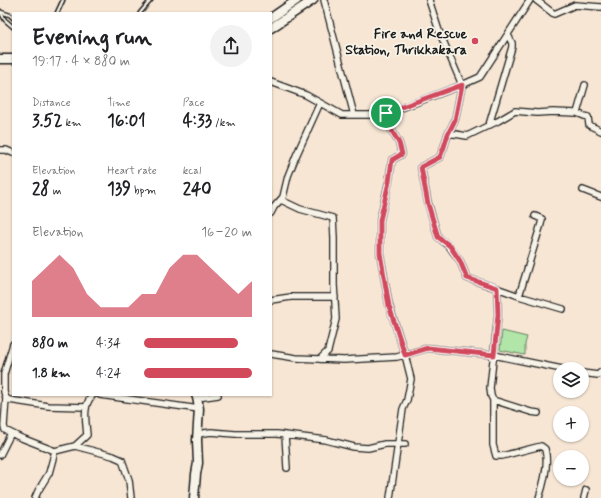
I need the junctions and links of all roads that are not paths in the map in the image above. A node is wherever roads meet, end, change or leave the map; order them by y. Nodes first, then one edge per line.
1 (63, 0) edge
2 (151, 0) edge
3 (297, 0) edge
4 (313, 0) edge
5 (324, 0) edge
6 (429, 0) edge
7 (530, 0) edge
8 (536, 0) edge
9 (601, 7) edge
10 (0, 11) edge
11 (57, 12) edge
12 (141, 12) edge
13 (12, 17) edge
14 (272, 17) edge
15 (12, 27) edge
16 (272, 27) edge
17 (508, 34) junction
18 (0, 59) edge
19 (12, 59) edge
20 (272, 82) edge
21 (462, 85) junction
22 (585, 85) dead end
23 (320, 103) junction
24 (386, 113) junction
25 (577, 113) junction
26 (354, 115) junction
27 (489, 125) junction
28 (601, 132) edge
29 (448, 134) junction
30 (0, 150) edge
31 (12, 153) edge
32 (583, 190) dead end
33 (601, 196) edge
34 (281, 200) junction
35 (272, 211) edge
36 (535, 216) dead end
37 (497, 288) junction
38 (520, 296) junction
39 (335, 297) junction
40 (272, 300) edge
41 (563, 309) dead end
42 (12, 347) edge
43 (272, 354) edge
44 (405, 355) junction
45 (494, 355) junction
46 (320, 359) junction
47 (553, 367) edge
48 (601, 372) edge
49 (589, 374) edge
50 (92, 396) edge
51 (116, 396) edge
52 (207, 396) edge
53 (132, 397) edge
54 (196, 397) edge
55 (6, 398) junction
56 (493, 400) junction
57 (86, 408) junction
58 (199, 409) junction
59 (538, 413) dead end
60 (11, 433) junction
61 (198, 434) junction
62 (285, 435) junction
63 (398, 444) junction
64 (405, 444) dead end
65 (75, 446) junction
66 (55, 451) junction
67 (0, 455) edge
68 (287, 468) dead end
69 (586, 490) dead end
70 (35, 498) edge
71 (131, 498) edge
72 (194, 498) edge
73 (390, 498) edge
74 (539, 498) edge
75 (584, 498) edge

1 - 11 lane
2 - 12 lane
3 - 14 street
4 - 16 street
5 - 26 street
6 - 21 street
7 - 17 street
8 - 9 street
10 - 13 lane
10 - 15 lane
17 - 21 street
17 - 27 street
18 - 19 street
20 - 23 street
21 - 24 street
21 - 29 street
22 - 25 street
23 - 26 street
23 - 34 street
24 - 26 street
24 - 44 street
25 - 27 street
25 - 28 street
27 - 29 street
29 - 37 street
30 - 31 street
32 - 33 street
34 - 35 street
34 - 39 street
36 - 38 street
37 - 38 street
37 - 45 street
38 - 41 street
39 - 40 street
39 - 46 street
42 - 55 street
43 - 46 street
44 - 45 street
44 - 46 street
44 - 63 street
45 - 47 street
45 - 56 street
48 - 49 street
50 - 57 street
51 - 53 street
52 - 54 street
53 - 58 street
54 - 58 street
55 - 57 street
55 - 60 street
56 - 59 street
56 - 74 street
57 - 65 street
58 - 61 street
60 - 66 street
60 - 67 street
61 - 62 street
61 - 72 street
62 - 63 street
62 - 68 street
63 - 64 street
63 - 73 street
65 - 66 street
65 - 71 street
66 - 70 street
69 - 75 street

